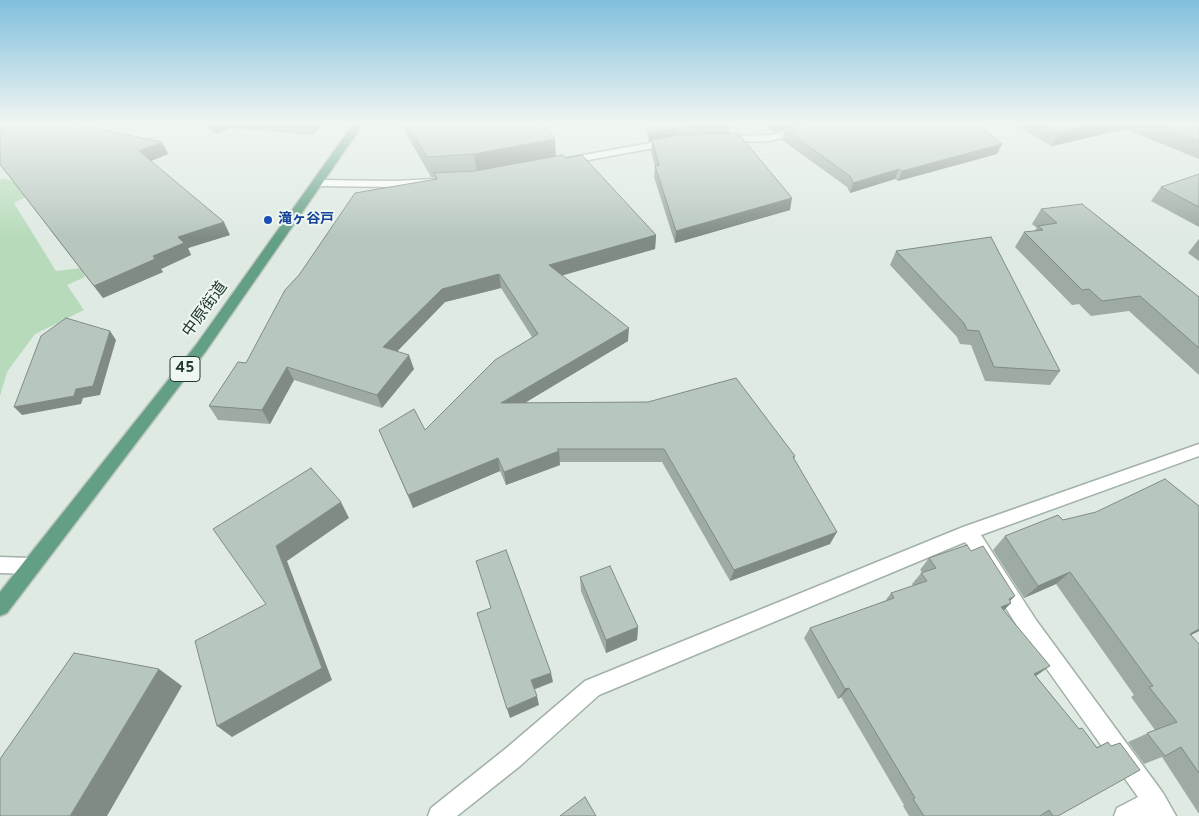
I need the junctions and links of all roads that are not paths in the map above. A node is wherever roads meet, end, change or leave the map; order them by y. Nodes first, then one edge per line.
1 (332, 161) edge
2 (569, 161) edge
3 (554, 164) edge
4 (441, 181) edge
5 (318, 182) junction
6 (1199, 450) edge
7 (969, 532) junction
8 (0, 565) edge
9 (30, 566) junction
10 (0, 606) edge
11 (1160, 808) edge
12 (439, 816) edge
13 (1125, 816) edge

1 - 5 main road, 中原街道 / 45
2 - 3 street
4 - 5 street
5 - 9 main road, 中原街道 / 45
6 - 7 street
7 - 11 street
7 - 12 street
8 - 9 street
9 - 10 main road, 中原街道 / 45
11 - 13 street

